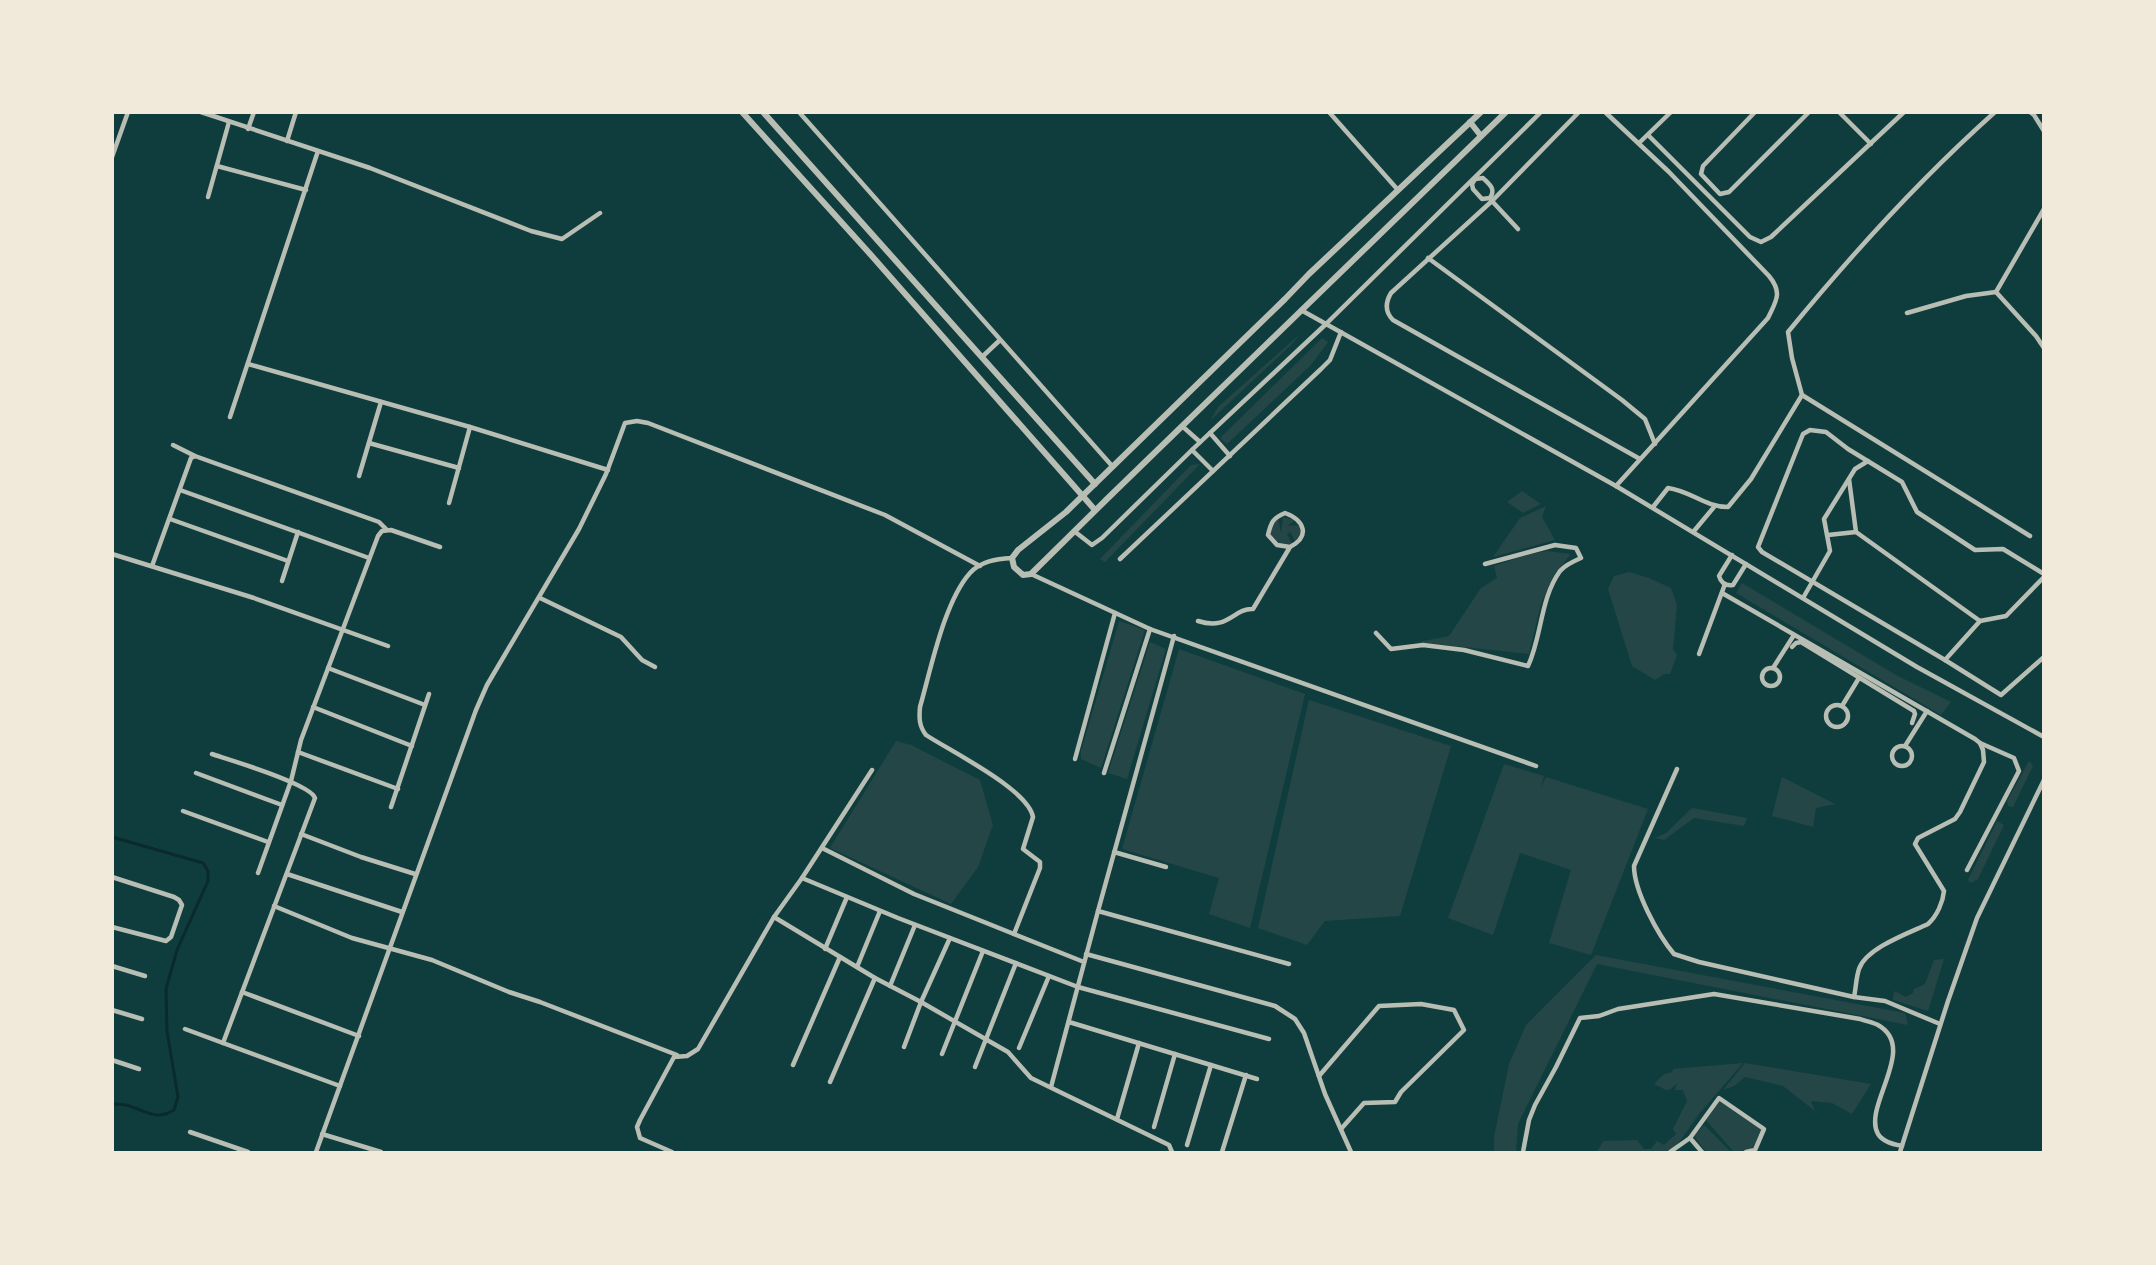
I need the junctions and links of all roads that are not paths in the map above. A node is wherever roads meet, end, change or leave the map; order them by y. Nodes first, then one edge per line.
1 (128, 112) edge
2 (201, 112) edge
3 (254, 112) edge
4 (296, 112) edge
5 (742, 112) edge
6 (763, 112) edge
7 (799, 112) edge
8 (1329, 112) edge
9 (1481, 112) edge
10 (1506, 112) edge
11 (1540, 112) edge
12 (1579, 112) edge
13 (1605, 112) edge
14 (1671, 112) edge
15 (1755, 112) edge
16 (1809, 112) edge
17 (1839, 112) edge
18 (1904, 112) edge
19 (1995, 112) edge
20 (2030, 112) edge
21 (229, 122) junction
22 (1470, 122) junction
23 (248, 129) junction
24 (2043, 131) edge
25 (1648, 135) junction
26 (1481, 136) junction
27 (287, 141) junction
28 (1639, 143) junction
29 (1871, 144) junction
30 (318, 151) junction
31 (112, 157) edge
32 (217, 166) junction
33 (1474, 178) junction
34 (306, 190) junction
35 (1398, 190) junction
36 (208, 196) dead end
37 (1491, 199) junction
38 (2043, 209) edge
39 (600, 213) dead end
40 (1518, 229) dead end
41 (1428, 258) junction
42 (1996, 292) junction
43 (1301, 310) junction
44 (1907, 313) dead end
45 (1326, 324) junction
46 (1341, 332) junction
47 (1000, 340) junction
48 (2043, 348) edge
49 (982, 357) junction
50 (248, 364) junction
51 (1802, 395) junction
52 (381, 402) junction
53 (230, 417) dead end
54 (1182, 426) junction
55 (470, 427) junction
56 (1210, 433) junction
57 (1200, 442) junction
58 (369, 443) junction
59 (1655, 444) junction
60 (173, 445) dead end
61 (1192, 450) junction
62 (195, 456) junction
63 (1230, 456) junction
64 (1640, 459) junction
65 (1868, 461) junction
66 (1113, 466) junction
67 (459, 468) junction
68 (608, 470) junction
69 (1214, 471) junction
70 (359, 476) dead end
71 (1849, 479) junction
72 (1095, 484) junction
73 (1616, 486) junction
74 (180, 490) junction
75 (1083, 496) junction
76 (449, 503) dead end
77 (1653, 507) junction
78 (1714, 507) junction
79 (1095, 510) junction
80 (170, 519) junction
81 (386, 529) junction
82 (1074, 531) junction
83 (1694, 531) junction
84 (298, 532) junction
85 (1856, 532) junction
86 (1828, 535) junction
87 (2030, 536) dead end
88 (440, 547) dead end
89 (1290, 547) junction
90 (112, 554) edge
91 (1732, 555) junction
92 (369, 558) junction
93 (1012, 558) junction
94 (1120, 559) dead end
95 (288, 561) junction
96 (1485, 564) dead end
97 (1746, 564) junction
98 (152, 566) junction
99 (980, 566) junction
100 (1031, 574) junction
101 (2043, 576) edge
102 (282, 581) dead end
103 (1813, 583) junction
104 (1725, 584) junction
105 (1722, 593) junction
106 (540, 598) junction
107 (1803, 598) junction
108 (1115, 613) junction
109 (1198, 621) dead end
110 (1980, 621) junction
111 (342, 629) junction
112 (1150, 629) junction
113 (1376, 633) dead end
114 (1794, 634) junction
115 (1174, 636) junction
116 (388, 646) dead end
117 (1792, 648) dead end
118 (1699, 654) dead end
119 (2043, 657) edge
120 (1945, 660) junction
121 (655, 667) dead end
122 (327, 668) junction
123 (1773, 668) junction
124 (1861, 676) junction
125 (429, 694) dead end
126 (425, 705) junction
127 (1842, 706) junction
128 (313, 707) junction
129 (1927, 711) junction
130 (1912, 723) dead end
131 (2043, 737) edge
132 (1980, 743) junction
133 (412, 746) junction
134 (1905, 746) junction
135 (298, 752) junction
136 (212, 754) dead end
137 (1075, 759) dead end
138 (1536, 766) dead end
139 (1677, 769) dead end
140 (872, 770) dead end
141 (196, 773) dead end
142 (1104, 773) dead end
143 (2043, 780) edge
144 (291, 781) junction
145 (398, 789) junction
146 (282, 805) junction
147 (391, 807) dead end
148 (183, 811) dead end
149 (301, 834) junction
150 (268, 842) junction
151 (822, 848) junction
152 (1114, 852) junction
153 (1166, 867) dead end
154 (1967, 870) dead end
155 (258, 873) dead end
156 (286, 874) junction
157 (416, 874) junction
158 (112, 877) edge
159 (802, 878) junction
160 (847, 897) junction
161 (273, 906) junction
162 (880, 911) junction
163 (1098, 911) junction
164 (402, 912) junction
165 (774, 917) junction
166 (915, 925) junction
167 (112, 927) edge
168 (1014, 934) junction
169 (950, 938) junction
170 (391, 949) junction
171 (825, 949) junction
172 (983, 951) junction
173 (1086, 954) junction
174 (840, 957) junction
175 (1084, 962) junction
176 (1016, 963) junction
177 (1289, 964) dead end
178 (112, 966) edge
179 (857, 967) junction
180 (145, 976) dead end
181 (1049, 976) junction
182 (875, 978) junction
183 (891, 986) junction
184 (1078, 987) junction
185 (242, 992) junction
186 (1854, 997) junction
187 (921, 1002) junction
188 (112, 1010) edge
189 (142, 1019) dead end
190 (954, 1022) junction
191 (1069, 1022) junction
192 (1940, 1024) junction
193 (185, 1029) dead end
194 (359, 1036) junction
195 (985, 1039) junction
196 (1269, 1039) dead end
197 (223, 1043) junction
198 (1139, 1043) junction
199 (904, 1047) dead end
200 (1019, 1048) dead end
201 (942, 1054) dead end
202 (1175, 1054) junction
203 (677, 1055) junction
204 (112, 1060) edge
205 (793, 1065) dead end
206 (1211, 1065) junction
207 (975, 1067) dead end
208 (139, 1068) dead end
209 (1246, 1075) junction
210 (1319, 1076) junction
211 (1257, 1078) dead end
212 (831, 1082) dead end
213 (340, 1086) junction
214 (1051, 1087) junction
215 (1117, 1119) junction
216 (1154, 1127) dead end
217 (1341, 1129) junction
218 (190, 1132) dead end
219 (322, 1134) junction
220 (1690, 1138) junction
221 (1187, 1145) dead end
222 (1902, 1146) junction
223 (248, 1152) edge
224 (316, 1152) edge
225 (381, 1152) edge
226 (672, 1152) edge
227 (1172, 1152) edge
228 (1222, 1152) edge
229 (1351, 1152) edge
230 (1523, 1152) edge
231 (1670, 1152) edge
232 (1702, 1152) edge
233 (1746, 1152) edge
234 (1900, 1152) edge

1 - 31 street
2 - 21 street
3 - 23 street
4 - 27 street
5 - 75 street
6 - 49 street
7 - 47 street
8 - 35 street
9 - 22 street
10 - 26 street
11 - 33 street
12 - 37 street
13 - 28 street
14 - 25 street
15 - 16 street
17 - 29 street
18 - 29 street
19 - 51 street
20 - 24 street
21 - 23 street
21 - 32 street
22 - 26 street
22 - 35 street
23 - 27 street
25 - 28 street
25 - 29 street
26 - 43 street
27 - 30 street
28 - 59 street
30 - 34 street
30 - 39 street
32 - 34 street
32 - 36 street
33 - 37 street
33 - 37 street
33 - 45 street
34 - 50 street
35 - 66 street
37 - 40 street
37 - 41 street
38 - 42 street
41 - 59 street
41 - 64 street
42 - 44 street
42 - 48 street
43 - 45 street
43 - 54 street
45 - 46 street
45 - 56 street
46 - 63 street
46 - 73 street
47 - 49 street
47 - 66 street
49 - 72 street
50 - 52 street
50 - 53 street
51 - 78 street
51 - 87 street
52 - 55 street
52 - 58 street
54 - 57 street
54 - 79 street
55 - 67 street
55 - 68 street
56 - 57 street
56 - 63 street
57 - 61 street
58 - 67 street
58 - 70 street
59 - 64 street
60 - 62 street
61 - 69 street
61 - 82 street
62 - 74 street
62 - 81 street
63 - 69 street
64 - 73 street
65 - 71 street
65 - 101 street
65 - 103 street
66 - 72 street
67 - 76 street
68 - 99 street
68 - 106 street
69 - 94 street
71 - 85 street
71 - 86 street
72 - 75 street
73 - 77 street
74 - 80 street
74 - 84 street
75 - 79 street
75 - 93 street
77 - 78 street
77 - 83 street
78 - 83 street
79 - 82 street
80 - 95 street
80 - 98 street
81 - 88 street
81 - 92 street
82 - 100 street
83 - 91 street
84 - 92 street
84 - 95 street
85 - 86 street
85 - 110 street
86 - 103 street
89 - 89 street
89 - 109 street
90 - 98 street
91 - 97 street
91 - 104 street
92 - 111 street
93 - 99 street
93 - 100 street
95 - 102 street
96 - 113 street
97 - 104 street
97 - 107 street
98 - 111 street
99 - 168 street
100 - 108 street
101 - 110 street
103 - 107 street
103 - 120 street
104 - 105 street
105 - 114 street
105 - 118 street
106 - 121 street
106 - 157 street
107 - 131 street
108 - 112 street
108 - 137 street
110 - 120 street
111 - 116 street
111 - 122 street
112 - 115 street
112 - 142 street
114 - 123 street
114 - 124 street
115 - 138 street
115 - 152 street
117 - 124 street
119 - 120 street
122 - 126 street
122 - 128 street
123 - 123 street
124 - 127 street
124 - 129 street
124 - 130 street
125 - 126 street
126 - 133 street
127 - 127 street
128 - 133 street
128 - 135 street
129 - 132 street
129 - 134 street
132 - 154 street
132 - 186 street
133 - 145 street
134 - 134 street
135 - 144 street
135 - 145 street
136 - 144 street
139 - 186 street
140 - 151 street
141 - 146 street
143 - 192 street
144 - 146 street
144 - 149 street
145 - 147 street
146 - 150 street
148 - 150 street
149 - 156 street
149 - 157 street
150 - 155 street
151 - 159 street
151 - 168 street
152 - 153 street
152 - 163 street
156 - 161 street
156 - 164 street
157 - 164 street
158 - 167 street
159 - 160 street
159 - 165 street
160 - 162 street
160 - 171 street
161 - 170 street
161 - 185 street
162 - 166 street
162 - 179 street
163 - 173 street
163 - 177 street
164 - 170 street
165 - 171 street
165 - 203 street
166 - 169 street
166 - 183 street
168 - 175 street
169 - 172 street
169 - 187 street
170 - 194 street
170 - 203 street
171 - 174 street
172 - 176 street
172 - 190 street
173 - 175 street
173 - 210 street
174 - 179 street
174 - 205 street
175 - 184 street
176 - 181 street
176 - 195 street
178 - 180 street
179 - 182 street
181 - 184 street
181 - 200 street
182 - 183 street
182 - 212 street
183 - 187 street
184 - 191 street
184 - 196 street
185 - 194 street
185 - 197 street
186 - 192 street
187 - 190 street
187 - 199 street
188 - 189 street
190 - 195 street
190 - 201 street
191 - 198 street
191 - 214 street
192 - 222 street
193 - 197 street
194 - 213 street
195 - 207 street
195 - 214 street
197 - 213 street
198 - 202 street
198 - 215 street
202 - 206 street
202 - 216 street
203 - 226 street
204 - 208 street
206 - 209 street
206 - 221 street
209 - 211 street
209 - 228 street
210 - 217 street
210 - 217 street
213 - 219 street
214 - 215 street
215 - 227 street
217 - 229 street
218 - 223 street
219 - 224 street
219 - 225 street
220 - 231 street
220 - 232 street
220 - 233 street
222 - 230 street
222 - 234 street

